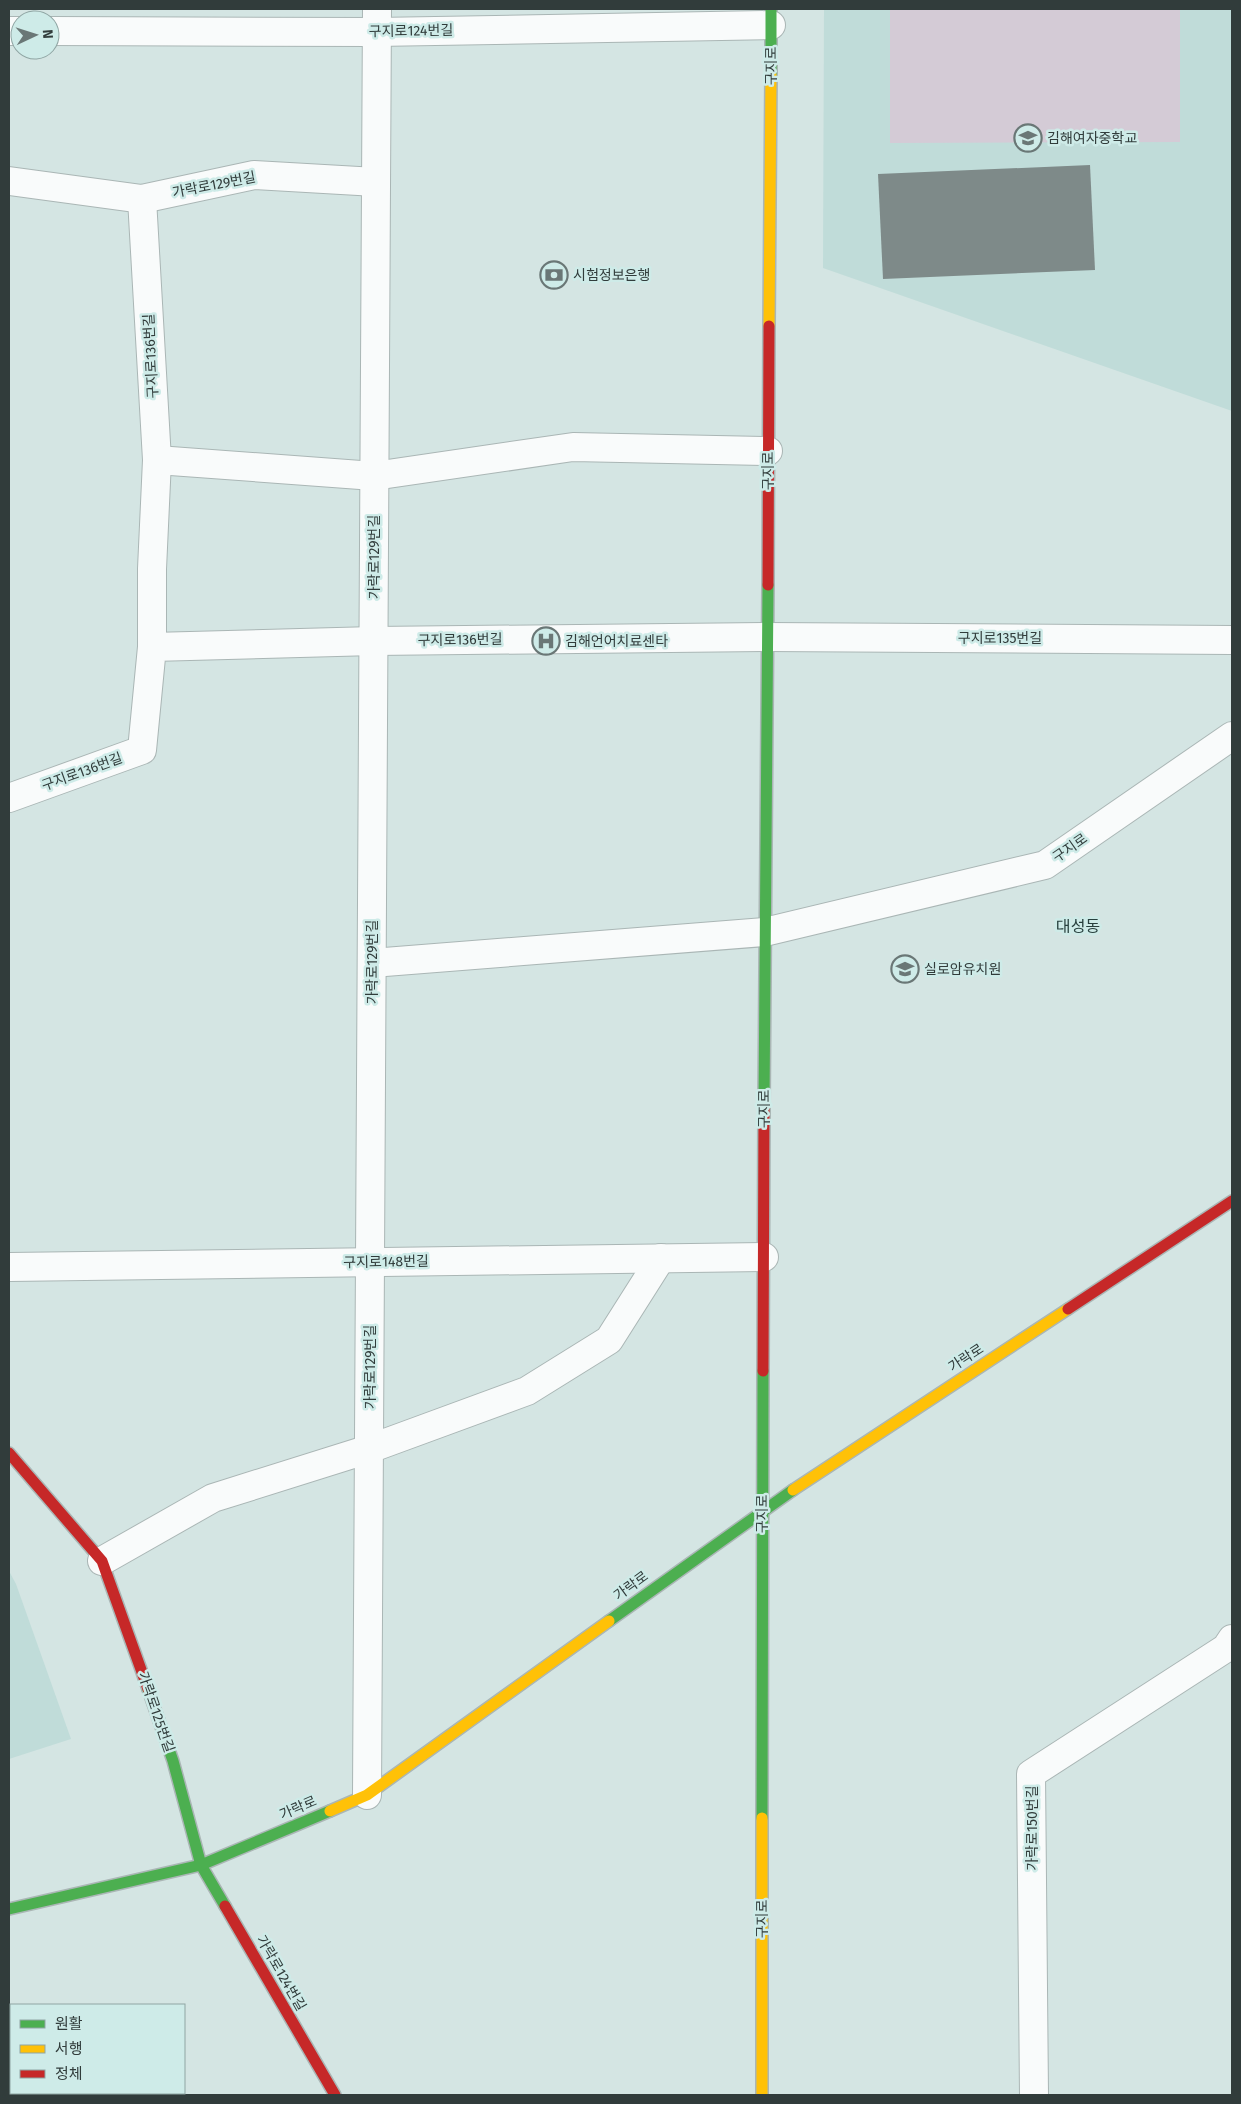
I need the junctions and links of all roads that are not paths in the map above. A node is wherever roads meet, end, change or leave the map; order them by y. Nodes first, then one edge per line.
1 (771, 17) edge
2 (376, 20) edge
3 (60, 31) edge
4 (9, 180) edge
5 (376, 182) junction
6 (142, 199) junction
7 (768, 452) junction
8 (157, 460) junction
9 (374, 476) junction
10 (768, 637) junction
11 (1232, 640) edge
12 (374, 641) junction
13 (152, 647) junction
14 (1232, 736) edge
15 (9, 798) edge
16 (765, 932) junction
17 (372, 963) junction
18 (1232, 1201) edge
19 (764, 1257) junction
20 (661, 1258) junction
21 (370, 1262) junction
22 (9, 1267) edge
23 (369, 1449) junction
24 (9, 1453) edge
25 (762, 1510) junction
26 (102, 1561) junction
27 (1232, 1638) edge
28 (367, 1794) junction
29 (201, 1865) junction
30 (9, 1909) edge
31 (335, 2095) edge
32 (762, 2095) edge
33 (1034, 2095) edge

1 - 2 street, 구지로124번길
1 - 7 street, 구지로
2 - 3 street, 구지로124번길
2 - 5 street, 가락로129번길
4 - 6 street
5 - 6 street, 가락로129번길
5 - 9 street, 가락로129번길
6 - 8 street, 구지로136번길
7 - 9 street
7 - 10 street, 구지로
8 - 9 street
8 - 13 street, 구지로136번길
9 - 12 street, 가락로129번길
10 - 11 street, 구지로135번길
10 - 12 street, 구지로136번길
10 - 16 street, 구지로
12 - 13 street, 구지로136번길
12 - 17 street, 가락로129번길
13 - 15 street, 구지로136번길
14 - 16 street, 구지로
16 - 17 street, 구지로
16 - 19 street, 구지로
17 - 21 street, 가락로129번길
18 - 25 street, 가락로
19 - 20 street, 구지로148번길
19 - 25 street, 구지로
20 - 21 street, 구지로148번길
20 - 23 street
21 - 22 street, 구지로148번길
21 - 23 street, 가락로129번길
23 - 26 street
23 - 28 street, 가락로129번길
24 - 26 street, 가락로125번길
25 - 28 street, 가락로
25 - 32 street, 구지로
26 - 29 street, 가락로125번길
27 - 33 street, 가락로150번길
28 - 29 street, 가락로
29 - 30 street, 가락로
29 - 31 street, 가락로124번길

